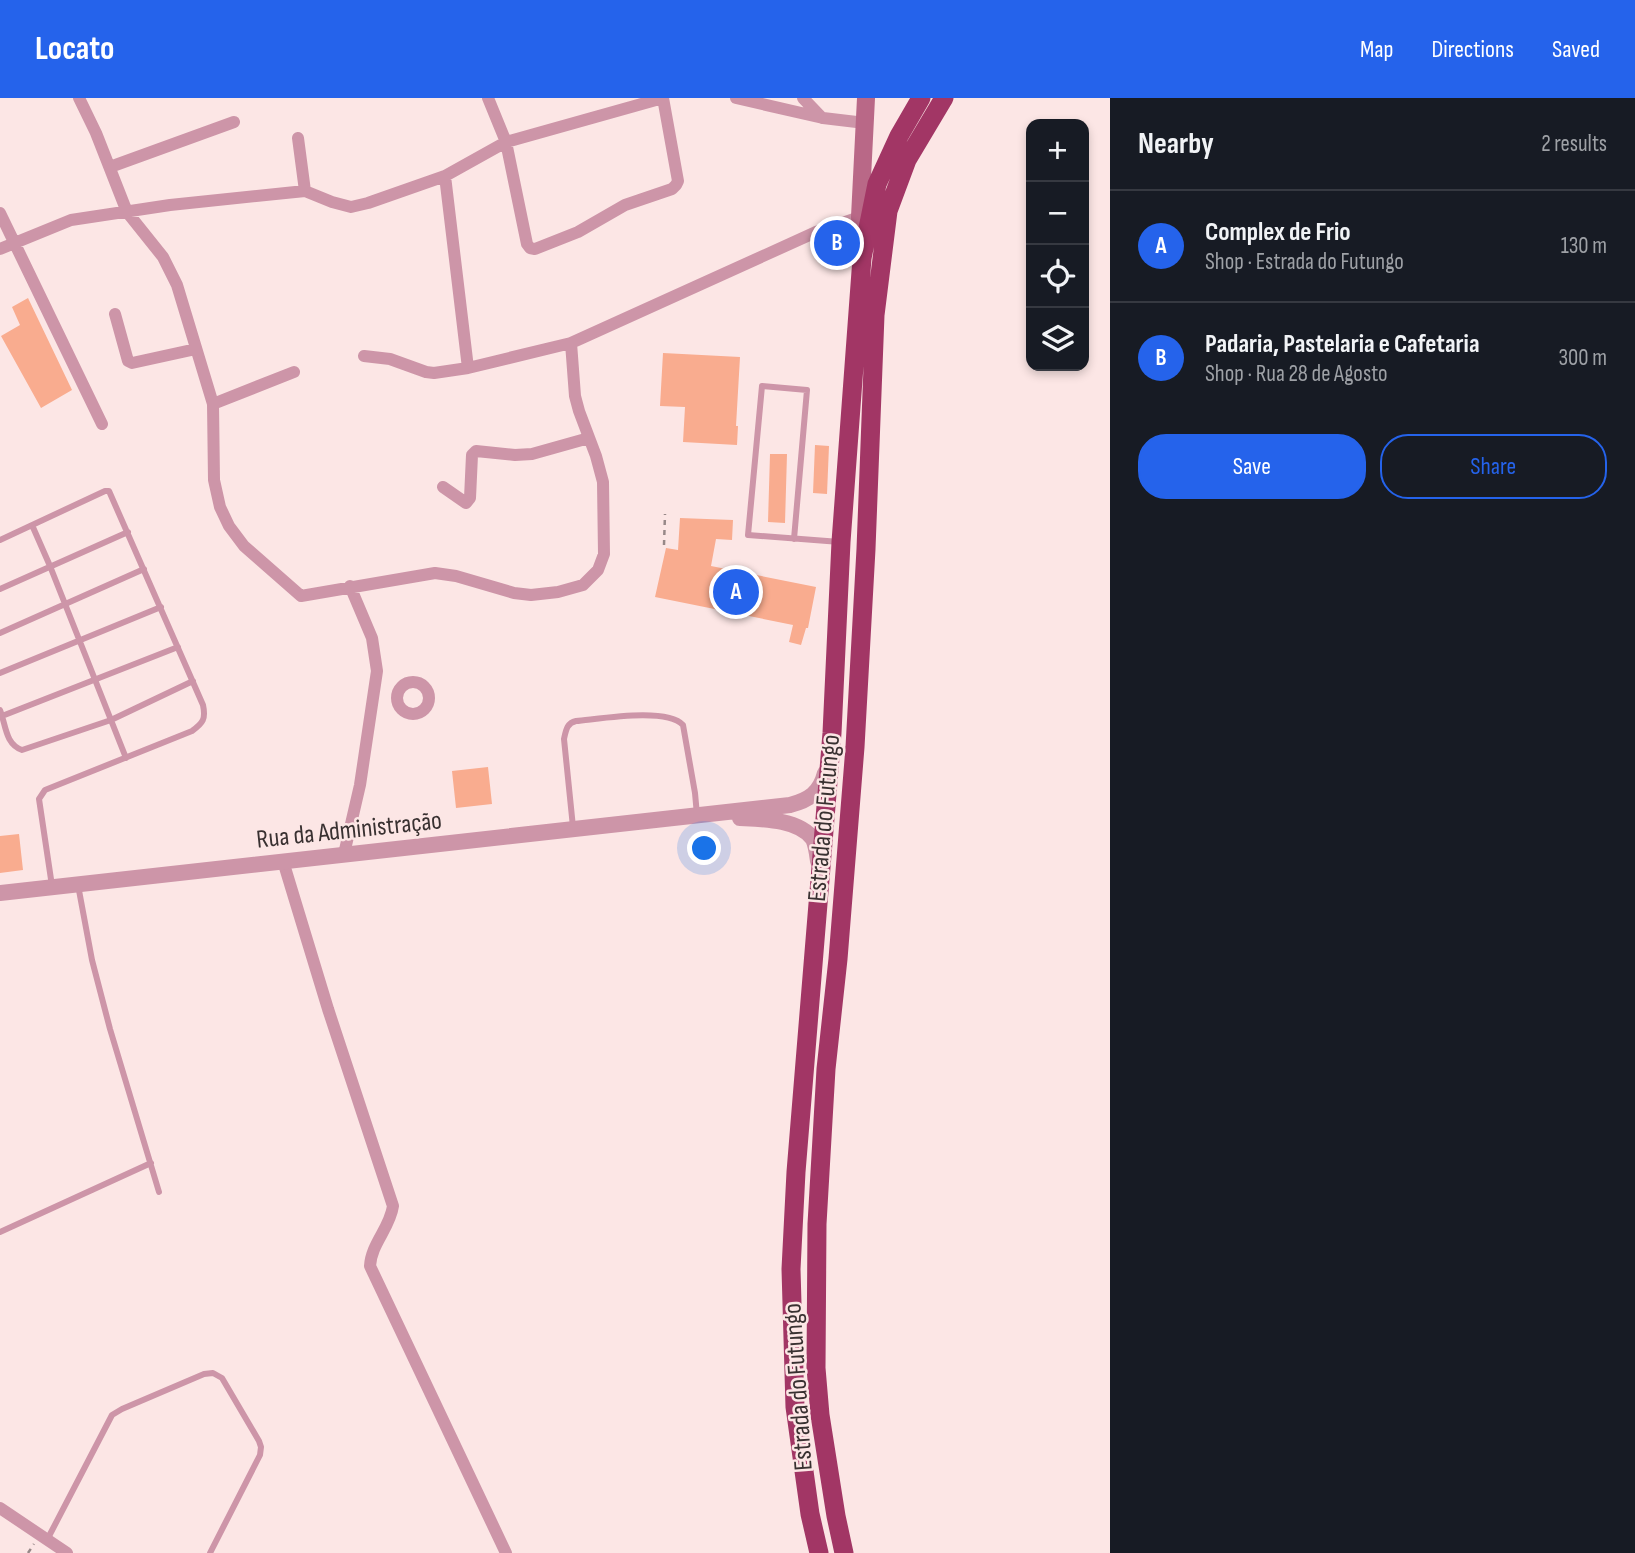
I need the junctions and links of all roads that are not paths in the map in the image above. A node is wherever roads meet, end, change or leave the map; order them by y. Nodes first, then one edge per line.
1 (79, 98) edge
2 (488, 98) edge
3 (736, 98) edge
4 (803, 98) edge
5 (866, 98) edge
6 (939, 100) edge
7 (822, 118) junction
8 (234, 122) dead end
9 (864, 123) junction
10 (298, 138) dead end
11 (506, 142) junction
12 (110, 167) junction
13 (445, 176) junction
14 (305, 191) junction
15 (127, 212) junction
16 (0, 213) edge
17 (860, 217) junction
18 (15, 243) junction
19 (0, 249) edge
20 (862, 258) junction
21 (115, 314) dead end
22 (571, 343) junction
23 (196, 349) junction
24 (364, 356) dead end
25 (468, 368) junction
26 (293, 372) dead end
27 (213, 404) junction
28 (102, 424) dead end
29 (589, 438) junction
30 (443, 487) dead end
31 (32, 526) junction
32 (128, 532) junction
33 (794, 539) junction
34 (0, 540) edge
35 (841, 542) junction
36 (50, 566) junction
37 (144, 569) junction
38 (350, 586) junction
39 (0, 589) edge
40 (65, 604) junction
41 (161, 607) junction
42 (0, 633) edge
43 (79, 640) junction
44 (178, 647) junction
45 (0, 673) edge
46 (95, 680) junction
47 (193, 681) junction
48 (374, 695) junction
49 (397, 697) dead end
50 (1, 713) edge
51 (111, 720) junction
52 (832, 733) junction
53 (126, 758) junction
54 (700, 815) junction
55 (573, 829) junction
56 (344, 854) junction
57 (283, 861) junction
58 (820, 882) junction
59 (77, 883) junction
60 (52, 887) junction
61 (0, 893) edge
62 (151, 1163) junction
63 (159, 1192) dead end
64 (0, 1233) edge
65 (0, 1508) edge
66 (47, 1540) junction
67 (67, 1553) edge
68 (210, 1553) edge
69 (506, 1553) edge
70 (819, 1553) edge
71 (844, 1553) edge

1 - 12 street
2 - 11 street
3 - 7 street
4 - 7 street
5 - 9 main road
6 - 20 highway, Estrada do Futungo
6 - 71 highway, Estrada do Futungo
7 - 9 street
8 - 12 street
9 - 17 main road
10 - 14 street
11 - 11 street
11 - 13 street
12 - 15 street
13 - 14 street
13 - 25 street
14 - 15 street
15 - 18 street
15 - 23 street
16 - 18 street
17 - 20 main road
17 - 22 street
18 - 19 street
18 - 28 street
20 - 35 highway, Estrada do Futungo
21 - 23 street
22 - 25 street
22 - 29 street
23 - 27 street
24 - 25 street
26 - 27 street
27 - 38 street
29 - 30 street
29 - 38 street
31 - 32 lane
31 - 34 lane
31 - 36 lane
32 - 36 lane
32 - 37 lane
33 - 33 lane
33 - 35 lane
35 - 52 highway, Estrada do Futungo
36 - 39 lane
36 - 40 lane
37 - 40 lane
37 - 41 lane
38 - 48 street
40 - 42 lane
40 - 43 lane
41 - 43 lane
41 - 44 lane
43 - 45 lane
43 - 46 lane
44 - 46 lane
44 - 47 lane
46 - 50 lane
46 - 51 lane
47 - 51 lane
47 - 53 lane
48 - 49 street
48 - 56 street
50 - 51 lane
51 - 53 lane
52 - 54 street
52 - 58 highway, Estrada do Futungo
53 - 60 lane
54 - 55 street, Rua da Administração
54 - 55 lane
54 - 58 street
55 - 56 street, Rua da Administração
56 - 57 street, Rua da Administração
57 - 59 street, Rua da Administração
57 - 69 street
58 - 70 highway, Estrada do Futungo
59 - 60 street, Rua da Administração
59 - 62 lane
60 - 61 street, Rua da Administração
62 - 63 lane
62 - 64 lane
65 - 66 street
66 - 67 street
66 - 68 lane

